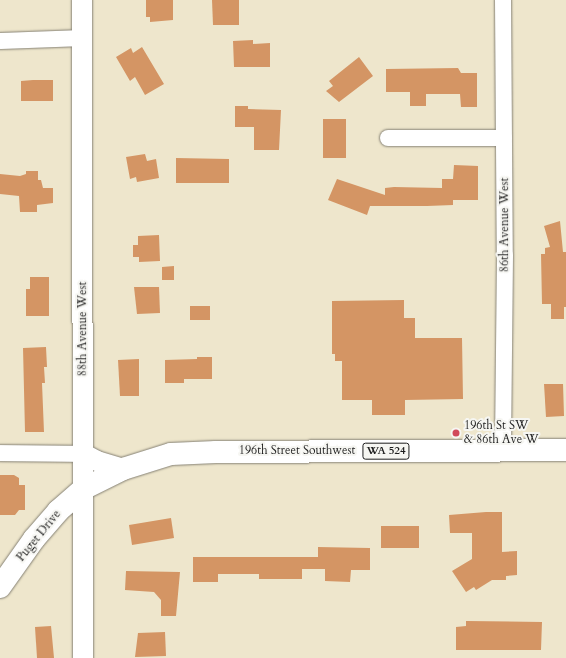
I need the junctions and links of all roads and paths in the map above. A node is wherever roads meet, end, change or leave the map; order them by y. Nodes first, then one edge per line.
1 (82, 0) edge
2 (503, 0) edge
3 (82, 38) junction
4 (0, 41) edge
5 (388, 138) dead end
6 (504, 138) junction
7 (503, 450) junction
8 (566, 450) edge
9 (0, 453) edge
10 (84, 454) junction
11 (122, 469) junction
12 (83, 489) junction
13 (0, 587) edge
14 (83, 658) edge

1 - 3 street, 88th Avenue West
2 - 6 street, 86th Avenue West
3 - 4 street
3 - 10 street, 88th Avenue West
5 - 6 street
6 - 7 street, 86th Avenue West
7 - 8 main road, 196th Street Southwest / WA 524
7 - 11 main road, 196th Street Southwest / WA 524
9 - 10 street
10 - 11 street
10 - 12 street, 88th Avenue West
11 - 12 main road, 196th Street Southwest / WA 524
12 - 13 main road, Puget Drive / WA 524
12 - 14 street, 88th Avenue West

